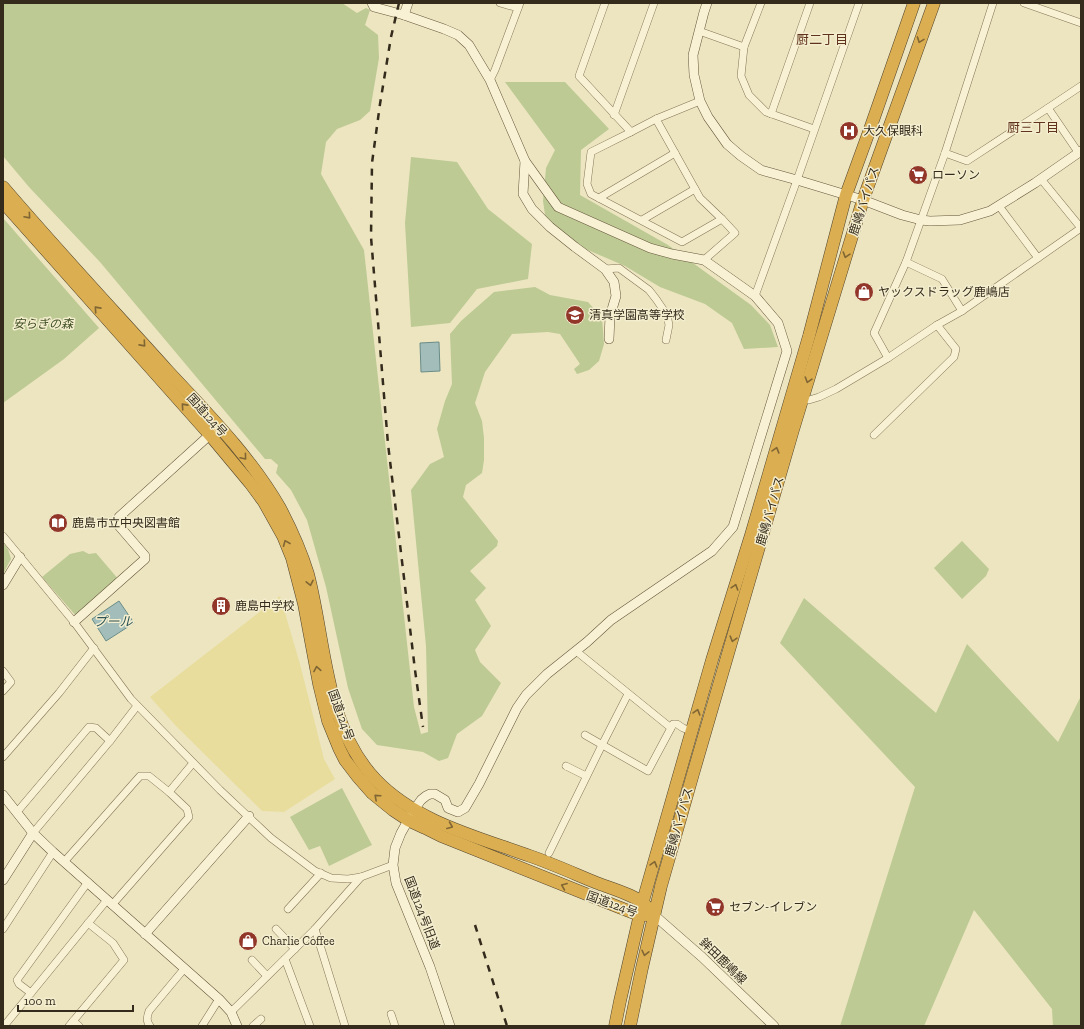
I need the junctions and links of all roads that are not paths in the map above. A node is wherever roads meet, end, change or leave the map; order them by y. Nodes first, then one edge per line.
1 (372, 3) edge
2 (408, 3) edge
3 (500, 3) edge
4 (606, 3) edge
5 (654, 3) edge
6 (707, 3) edge
7 (761, 3) edge
8 (810, 3) edge
9 (859, 3) edge
10 (914, 3) edge
11 (934, 3) edge
12 (993, 3) edge
13 (1024, 3) edge
14 (518, 6) edge
15 (404, 15) junction
16 (1081, 23) edge
17 (699, 32) junction
18 (744, 47) junction
19 (490, 80) junction
20 (1081, 86) edge
21 (700, 100) junction
22 (1048, 108) junction
23 (771, 114) junction
24 (614, 115) junction
25 (656, 119) junction
26 (814, 129) junction
27 (631, 132) junction
28 (1080, 152) edge
29 (675, 153) junction
30 (945, 153) junction
31 (525, 161) junction
32 (1041, 178) junction
33 (797, 180) junction
34 (3, 186) edge
35 (695, 189) junction
36 (846, 195) junction
37 (599, 198) junction
38 (863, 200) junction
39 (3, 202) edge
40 (999, 206) junction
41 (722, 219) junction
42 (642, 220) junction
43 (921, 220) junction
44 (1081, 228) edge
45 (1038, 258) junction
46 (704, 260) junction
47 (906, 262) junction
48 (605, 269) junction
49 (755, 296) junction
50 (962, 312) junction
51 (937, 325) junction
52 (609, 339) dead end
53 (666, 340) dead end
54 (888, 358) junction
55 (802, 399) junction
56 (214, 431) junction
57 (874, 435) dead end
58 (3, 536) edge
59 (20, 557) junction
60 (3, 585) edge
61 (74, 622) junction
62 (94, 648) junction
63 (576, 651) junction
64 (3, 671) edge
65 (3, 691) edge
66 (627, 696) dead end
67 (137, 706) junction
68 (671, 728) junction
69 (692, 731) junction
70 (585, 735) dead end
71 (110, 740) junction
72 (602, 745) junction
73 (3, 757) edge
74 (193, 762) junction
75 (566, 766) dead end
76 (586, 776) junction
77 (169, 792) junction
78 (3, 795) edge
79 (17, 812) junction
80 (411, 815) junction
81 (249, 816) junction
82 (33, 833) junction
83 (53, 852) junction
84 (549, 853) dead end
85 (64, 862) junction
86 (393, 865) junction
87 (321, 873) junction
88 (361, 877) junction
89 (3, 880) edge
90 (88, 882) junction
91 (643, 901) junction
92 (109, 902) junction
93 (288, 909) dead end
94 (639, 915) junction
95 (654, 916) junction
96 (88, 923) junction
97 (3, 929) edge
98 (276, 929) dead end
99 (315, 929) junction
100 (145, 934) junction
101 (295, 948) junction
102 (285, 959) junction
103 (252, 960) dead end
104 (184, 969) junction
105 (267, 976) junction
106 (31, 993) junction
107 (219, 999) junction
108 (231, 1012) junction
109 (391, 1014) dead end
110 (261, 1019) dead end
111 (71, 1023) edge
112 (4, 1026) edge
113 (79, 1026) edge
114 (150, 1026) edge
115 (202, 1026) edge
116 (237, 1026) edge
117 (253, 1026) edge
118 (310, 1026) edge
119 (345, 1026) edge
120 (395, 1026) edge
121 (450, 1026) edge
122 (615, 1026) edge
123 (630, 1026) edge
124 (774, 1026) edge

1 - 15 street
2 - 15 street
3 - 14 street
4 - 24 street
5 - 24 street
6 - 17 street
7 - 18 street
8 - 23 street
9 - 26 street
10 - 36 highway, 鹿嶋バイパス
11 -> 38 highway, 鹿嶋バイパス
12 - 30 street
13 - 16 street
14 - 19 street
15 - 19 street
17 - 18 street
17 - 21 street
18 - 23 street
19 - 31 street
20 - 22 street
21 - 25 street
21 - 33 street
22 - 28 street
22 - 30 street
23 - 26 street
24 - 27 street
25 - 27 street
25 - 29 street
26 - 33 street
27 - 37 street
28 - 32 street
29 - 35 street
29 - 37 street
30 - 43 street
31 - 46 street
31 - 48 street
32 - 40 street
32 - 44 street
33 - 36 street
33 - 49 street
34 -> 56 highway, 国道124号
35 - 41 street
35 - 42 street
36 - 38 street
69 -> 36 highway, 鹿嶋バイパス
37 - 42 street
38 - 43 street
38 -> 55 highway, 鹿嶋バイパス
56 -> 39 highway, 国道124号
40 - 43 street
40 - 45 street
41 - 42 street
41 - 46 street
43 - 47 street
44 - 45 street
45 - 50 street
46 - 49 street
47 - 50 street
47 - 54 street
48 - 52 street
48 - 53 street
49 - 63 street
50 - 51 street
51 - 54 street
51 - 57 street
54 - 55 street
55 -> 95 highway, 鹿嶋バイパス
56 - 61 street
56 - 80 highway, 国道124号
58 - 59 street
59 - 60 street
59 - 61 street
61 - 62 street
62 - 67 street
62 - 73 street
63 - 68 street
63 - 80 street, 国道124号旧道
64 - 65 street
66 - 72 street
67 - 71 street
67 - 74 street
68 - 69 street
68 - 72 street
91 -> 69 highway, 鹿嶋バイパス
70 - 72 street
71 - 79 street
71 - 82 street
72 - 76 street
74 - 77 street
74 - 81 street
75 - 76 street
76 - 84 street
77 - 85 street
77 - 92 street
78 - 79 street
79 - 82 street
80 - 86 street, 国道124号旧道
80 -> 91 highway, 国道124号
94 -> 80 highway, 国道124号
81 - 87 street
81 - 100 street
82 - 83 street
82 - 89 street
83 - 85 street
83 - 97 street
85 - 90 street
86 - 88 street
86 - 121 street, 国道124号旧道
87 - 88 street
87 - 93 street
88 - 99 street
90 - 92 street
90 - 106 street
91 - 94 highway, 鹿嶋バイパス
91 - 95 highway, 国道124号
92 - 96 street
92 - 100 street
94 - 95 highway, 国道124号
94 - 122 highway, 鹿嶋バイパス
95 -> 123 highway, 鹿嶋バイパス
95 - 124 street, 鉾田鹿嶋線
96 - 106 street
96 - 111 street
98 - 101 street
99 - 101 street
99 - 119 street
100 - 104 street
101 - 102 street
102 - 105 street
102 - 118 street
103 - 105 street
104 - 107 street
104 - 114 street
105 - 108 street
106 - 112 street
107 - 108 street
107 - 115 street
108 - 116 street
109 - 120 street
110 - 117 street
111 - 113 street

